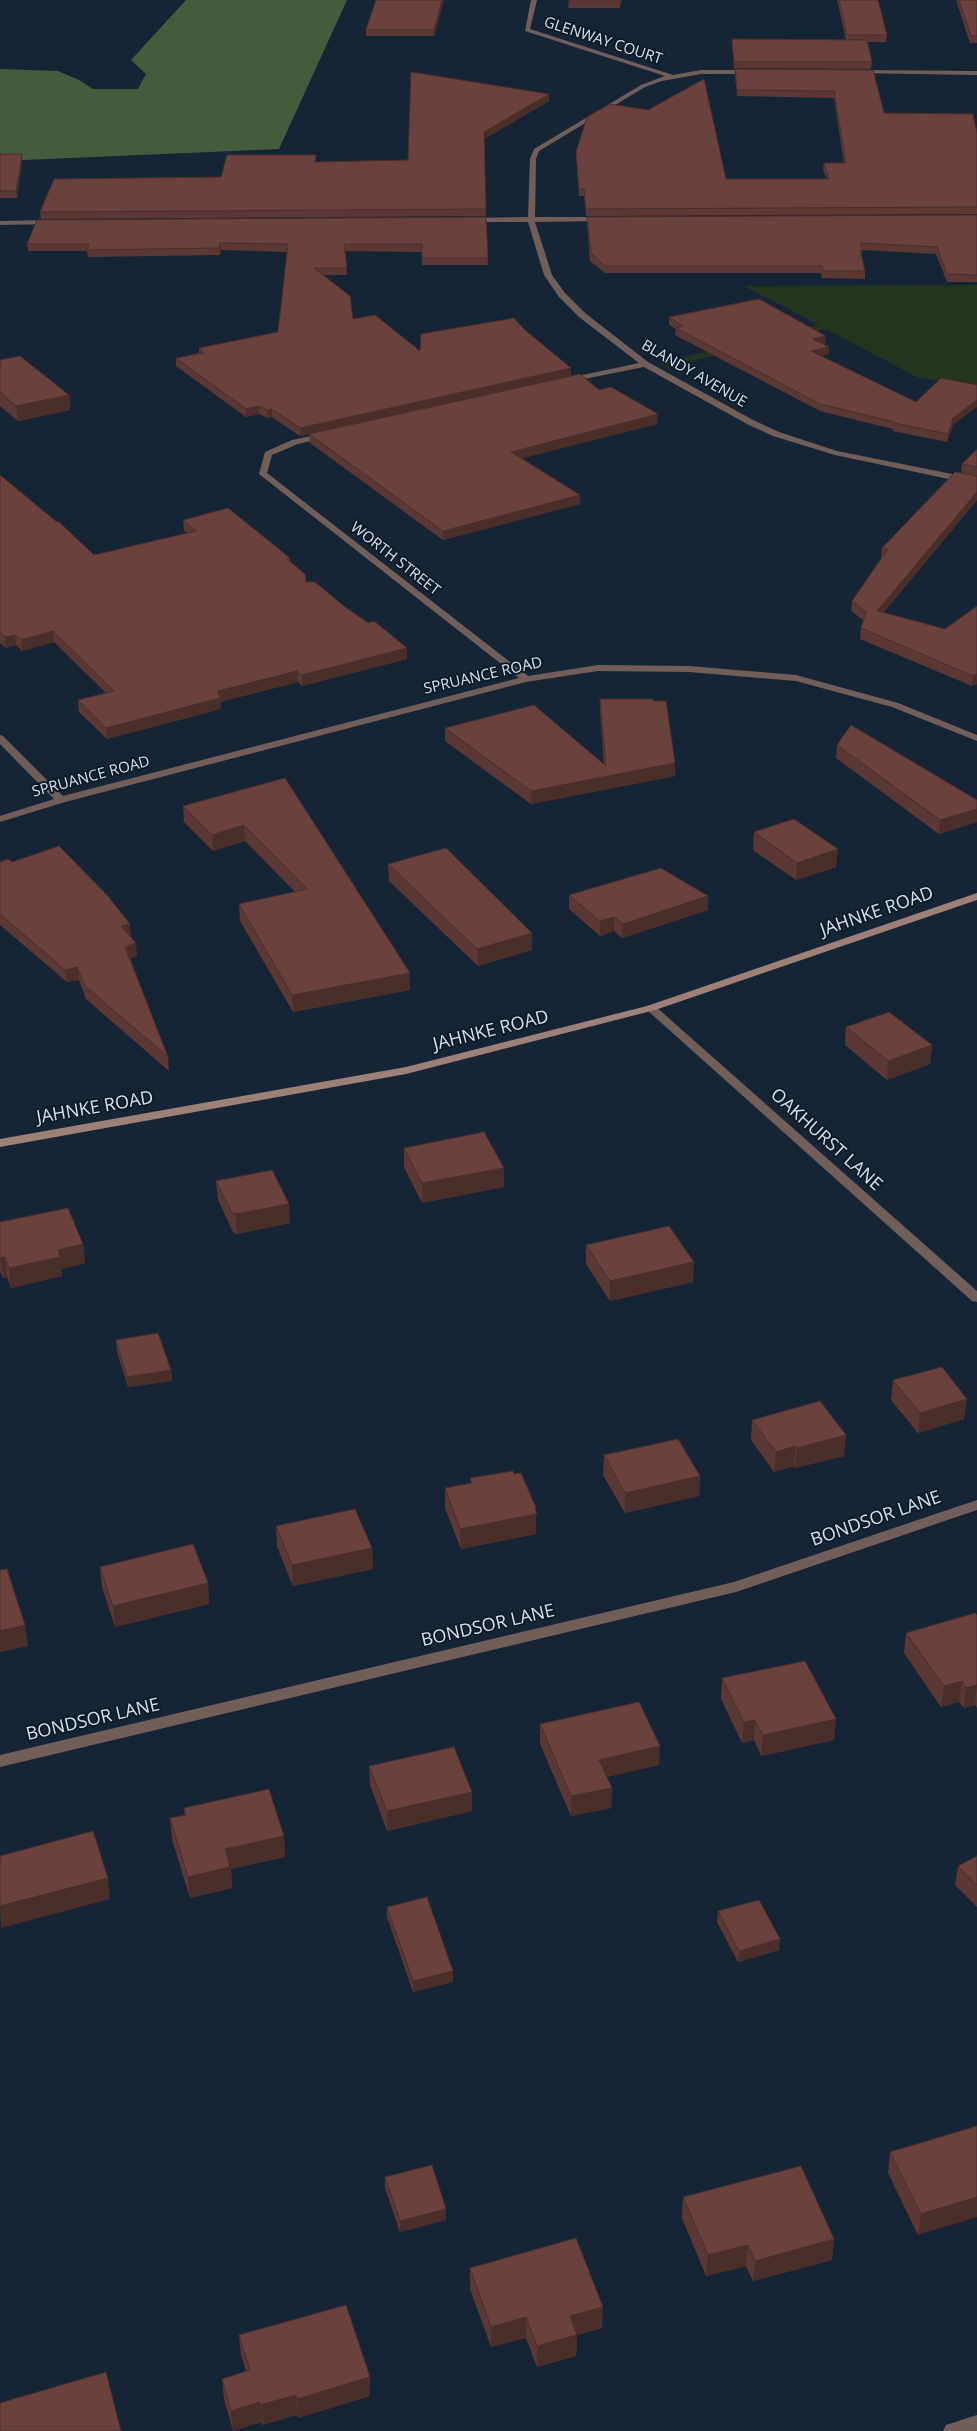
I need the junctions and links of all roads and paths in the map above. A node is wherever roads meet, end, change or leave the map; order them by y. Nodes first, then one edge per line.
1 (534, 0) edge
2 (759, 72) edge
3 (848, 72) edge
4 (977, 73) edge
5 (670, 76) junction
6 (536, 150) joint
7 (611, 219) edge
8 (462, 220) edge
9 (531, 220) junction
10 (59, 222) edge
11 (0, 223) edge
12 (645, 364) junction
13 (558, 383) edge
14 (334, 434) edge
15 (977, 482) edge
16 (526, 679) junction
17 (0, 738) edge
18 (977, 738) edge
19 (61, 800) junction
20 (0, 818) edge
21 (977, 896) edge
22 (651, 1008) junction
23 (0, 1143) edge
24 (977, 1298) edge
25 (977, 1505) edge
26 (0, 1761) edge
27 (977, 2424) edge
28 (953, 2431) edge

1 - 5 street, GLENWAY COURT
2 - 5 street, GLENWAY COURT
3 - 4 street
5 - 6 street, GLENWAY COURT
6 - 9 street, BLANDY AVENUE
7 - 9 street
8 - 9 street
9 - 12 street, BLANDY AVENUE
10 - 11 street
12 - 13 street
12 - 15 street, BLANDY AVENUE
14 - 16 street, WORTH STREET
16 - 18 street, SPRUANCE ROAD
16 - 19 street, SPRUANCE ROAD
17 - 19 street
19 - 20 street, SPRUANCE ROAD
21 - 22 main road, JAHNKE ROAD
22 - 23 main road, JAHNKE ROAD
22 - 24 street, OAKHURST LANE
25 - 26 street, BONDSOR LANE
27 - 28 street

